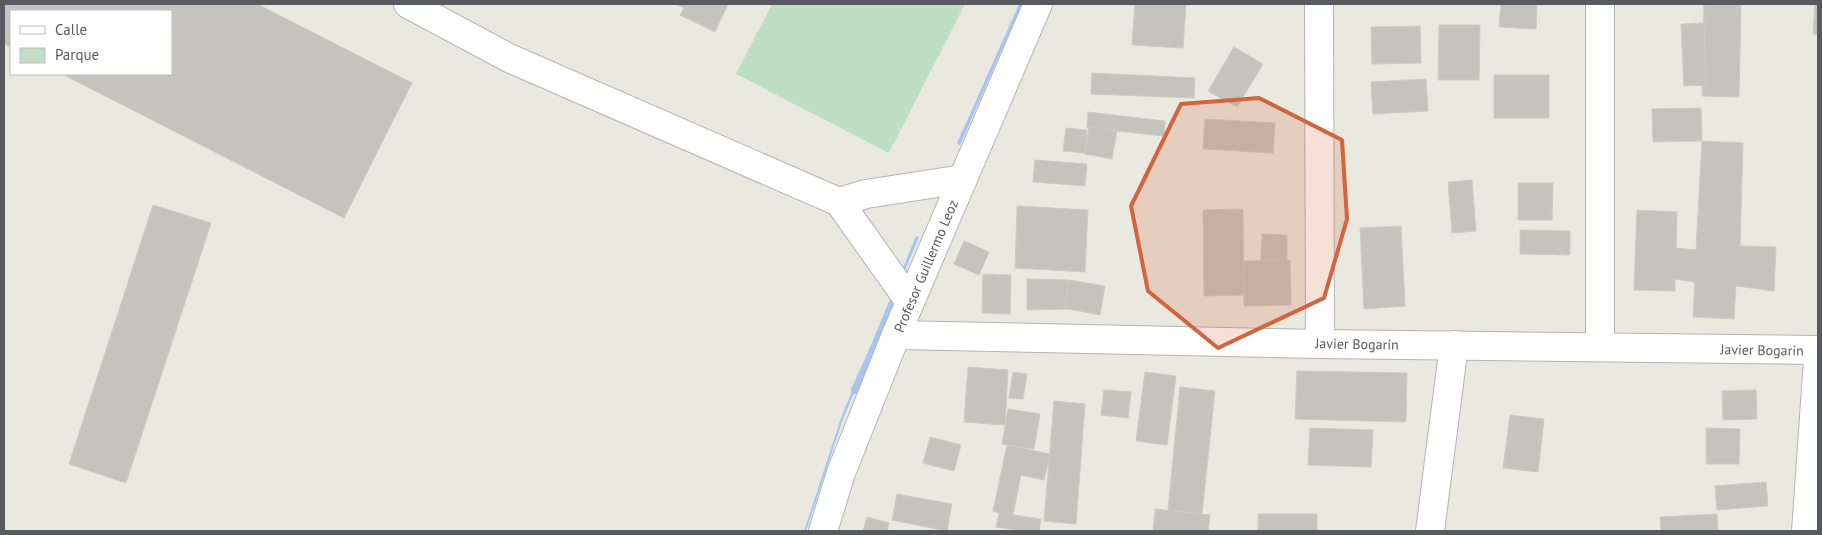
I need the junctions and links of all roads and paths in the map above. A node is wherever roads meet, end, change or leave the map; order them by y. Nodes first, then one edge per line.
1 (408, 4) edge
2 (1038, 4) edge
3 (1319, 4) edge
4 (1600, 4) edge
5 (963, 178) junction
6 (840, 202) junction
7 (910, 302) junction
8 (896, 335) junction
9 (1320, 344) junction
10 (1454, 345) junction
11 (1600, 347) junction
12 (1818, 350) edge
13 (1818, 360) edge
14 (822, 531) edge
15 (1430, 531) edge
16 (1806, 531) edge

1 - 6 street
2 - 5 street, Profesor Guillermo Leoz
3 - 9 street
4 - 11 street
5 - 6 street
5 - 7 street, Profesor Guillermo Leoz
6 - 7 street
7 - 8 street, Profesor Guillermo Leoz
8 - 9 street, Javier Bogarín
8 - 14 street, Profesor Guillermo Leoz
9 - 10 street, Javier Bogarín
10 - 11 street, Javier Bogarín
10 - 15 street
11 - 12 street, Javier Bogarín
13 - 16 street

